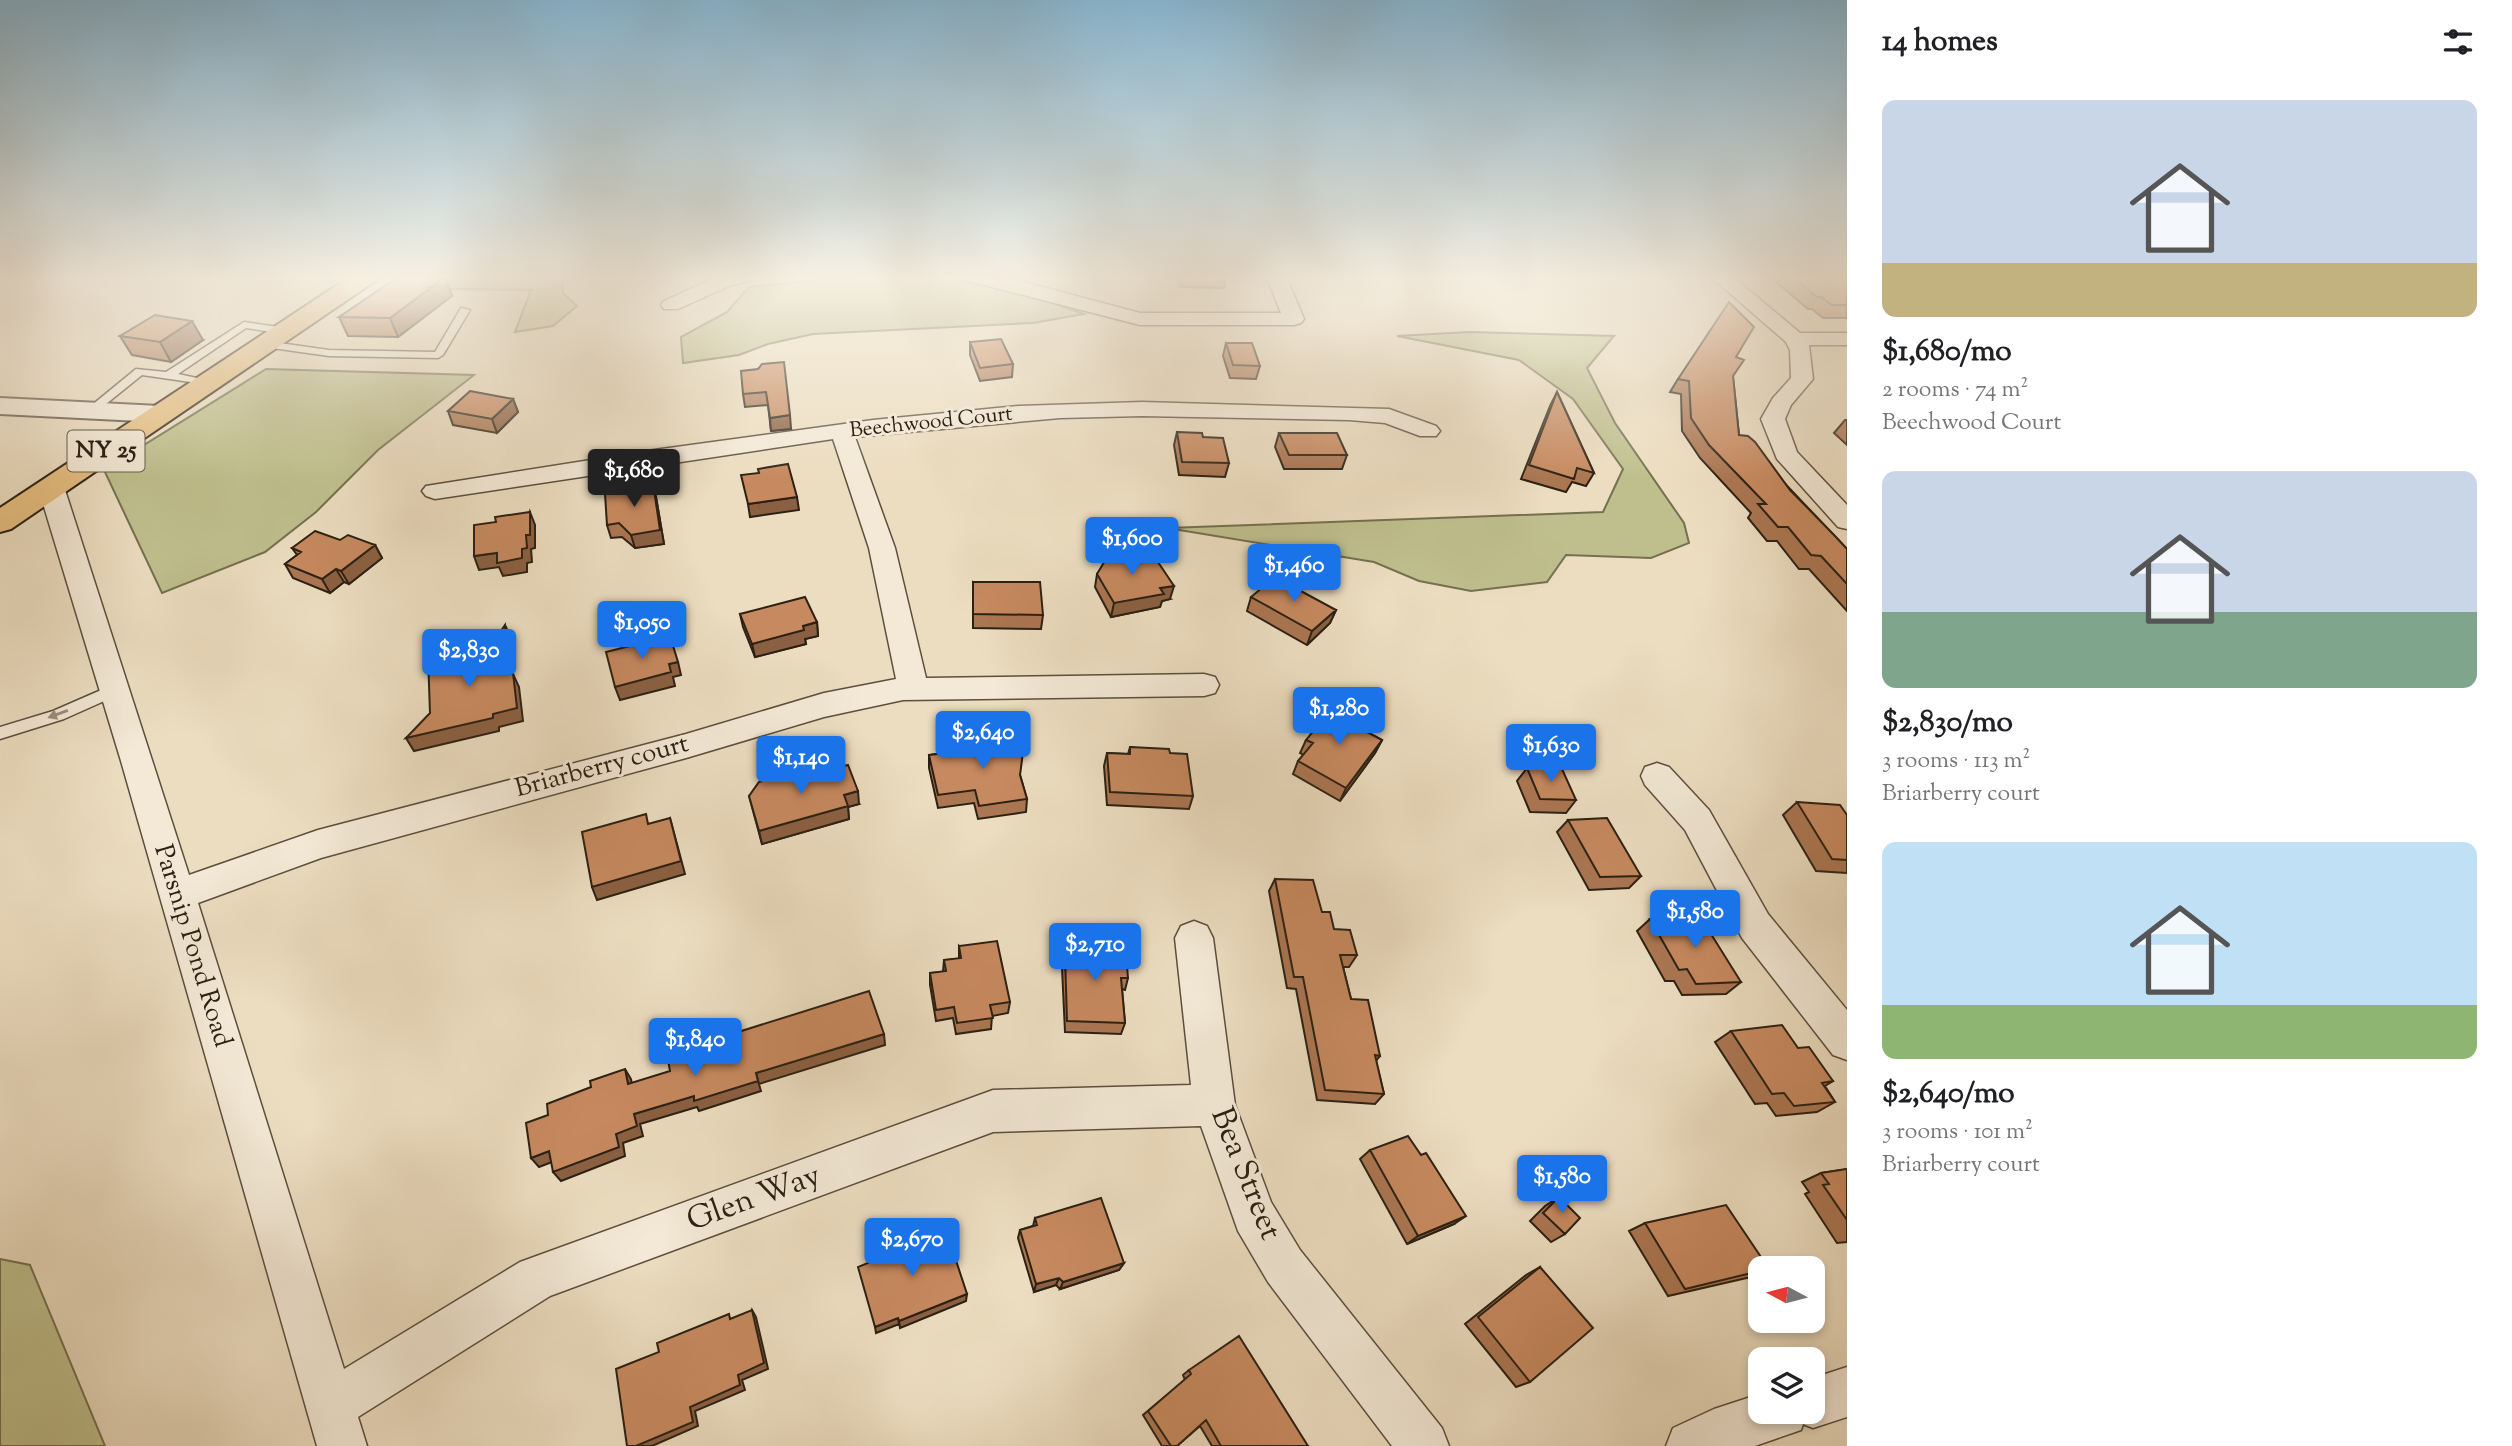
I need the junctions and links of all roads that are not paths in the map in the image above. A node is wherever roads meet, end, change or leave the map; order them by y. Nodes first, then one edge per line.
1 (217, 343) edge
2 (267, 343) edge
3 (295, 343) edge
4 (445, 343) edge
5 (1797, 343) edge
6 (169, 376) junction
7 (207, 383) junction
8 (0, 406) edge
9 (92, 410) junction
10 (160, 414) junction
11 (1428, 431) dead end
12 (842, 432) junction
13 (51, 487) junction
14 (435, 491) dead end
15 (1837, 501) edge
16 (1847, 521) edge
17 (0, 522) edge
18 (1203, 685) dead end
19 (913, 689) junction
20 (115, 691) junction
21 (0, 733) edge
22 (1657, 776) dead end
23 (177, 895) junction
24 (1194, 938) dead end
25 (1847, 1041) edge
26 (1214, 1105) junction
27 (1847, 1392) edge
28 (1825, 1399) edge
29 (1748, 1423) edge
30 (336, 1426) edge
31 (1424, 1446) edge
32 (1691, 1446) edge

1 - 6 lane
2 - 7 main road, NY 25
3 - 4 lane
5 - 15 street
6 - 7 lane
6 - 9 lane
7 - 10 main road, NY 25
8 - 9 street
9 - 10 street
10 - 13 main road, NY 25
11 - 12 street, Beechwood Court
12 - 14 street, Beechwood Court
12 - 19 street
13 - 17 main road, NY 25
13 - 20 street, Parsnip Pond Road
15 - 16 street
18 - 19 street, Briarberry court
19 - 23 street, Briarberry court
20 -> 21 lane
20 - 23 street, Parsnip Pond Road
22 - 25 street
23 - 30 street, Parsnip Pond Road
24 - 26 street, Bea Street
26 - 30 street, Glen Way
26 - 31 street, Bea Street
27 - 28 street
29 - 32 street

